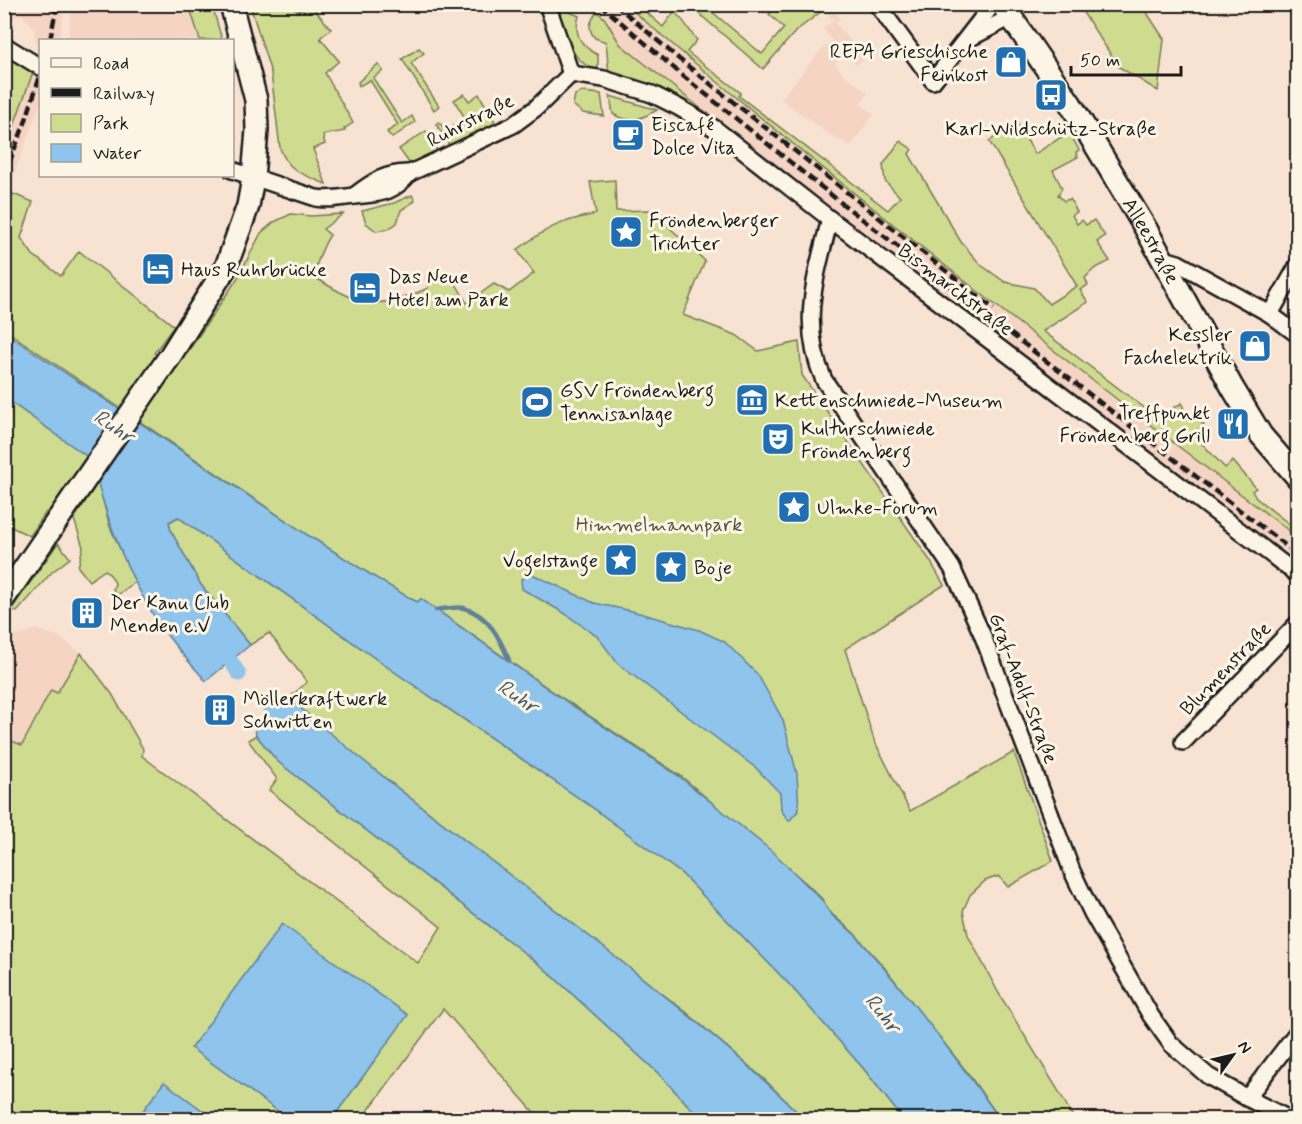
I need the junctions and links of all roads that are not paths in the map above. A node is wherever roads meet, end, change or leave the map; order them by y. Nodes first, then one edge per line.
1 (231, 4) edge
2 (547, 4) edge
3 (877, 4) edge
4 (993, 4) edge
5 (1007, 11) edge
6 (964, 41) junction
7 (4, 45) edge
8 (39, 66) edge
9 (571, 74) junction
10 (234, 171) edge
11 (253, 178) junction
12 (830, 219) junction
13 (1161, 258) junction
14 (1298, 265) edge
15 (1270, 314) junction
16 (1298, 335) edge
17 (1298, 478) edge
18 (1298, 575) edge
19 (4, 598) edge
20 (1298, 623) edge
21 (1183, 742) dead end
22 (1298, 1031) edge
23 (1247, 1098) junction
24 (1291, 1119) edge

1 - 11 main road
2 - 9 street
3 - 6 street
4 - 6 street
5 - 6 street
5 - 13 main road, Alleestraße
7 - 8 street
9 - 11 street, Ruhrstraße
9 - 12 street, Bismarckstraße
10 - 11 street, Ruhrstraße
11 - 19 main road
12 - 18 street, Bismarckstraße
12 - 23 street, Graf-Adolf-Straße
13 - 15 street
13 - 17 main road, Alleestraße
14 - 15 street
15 - 16 street
20 - 21 street, Blumenstraße
22 - 23 street
23 - 24 street, Graf-Adolf-Straße

